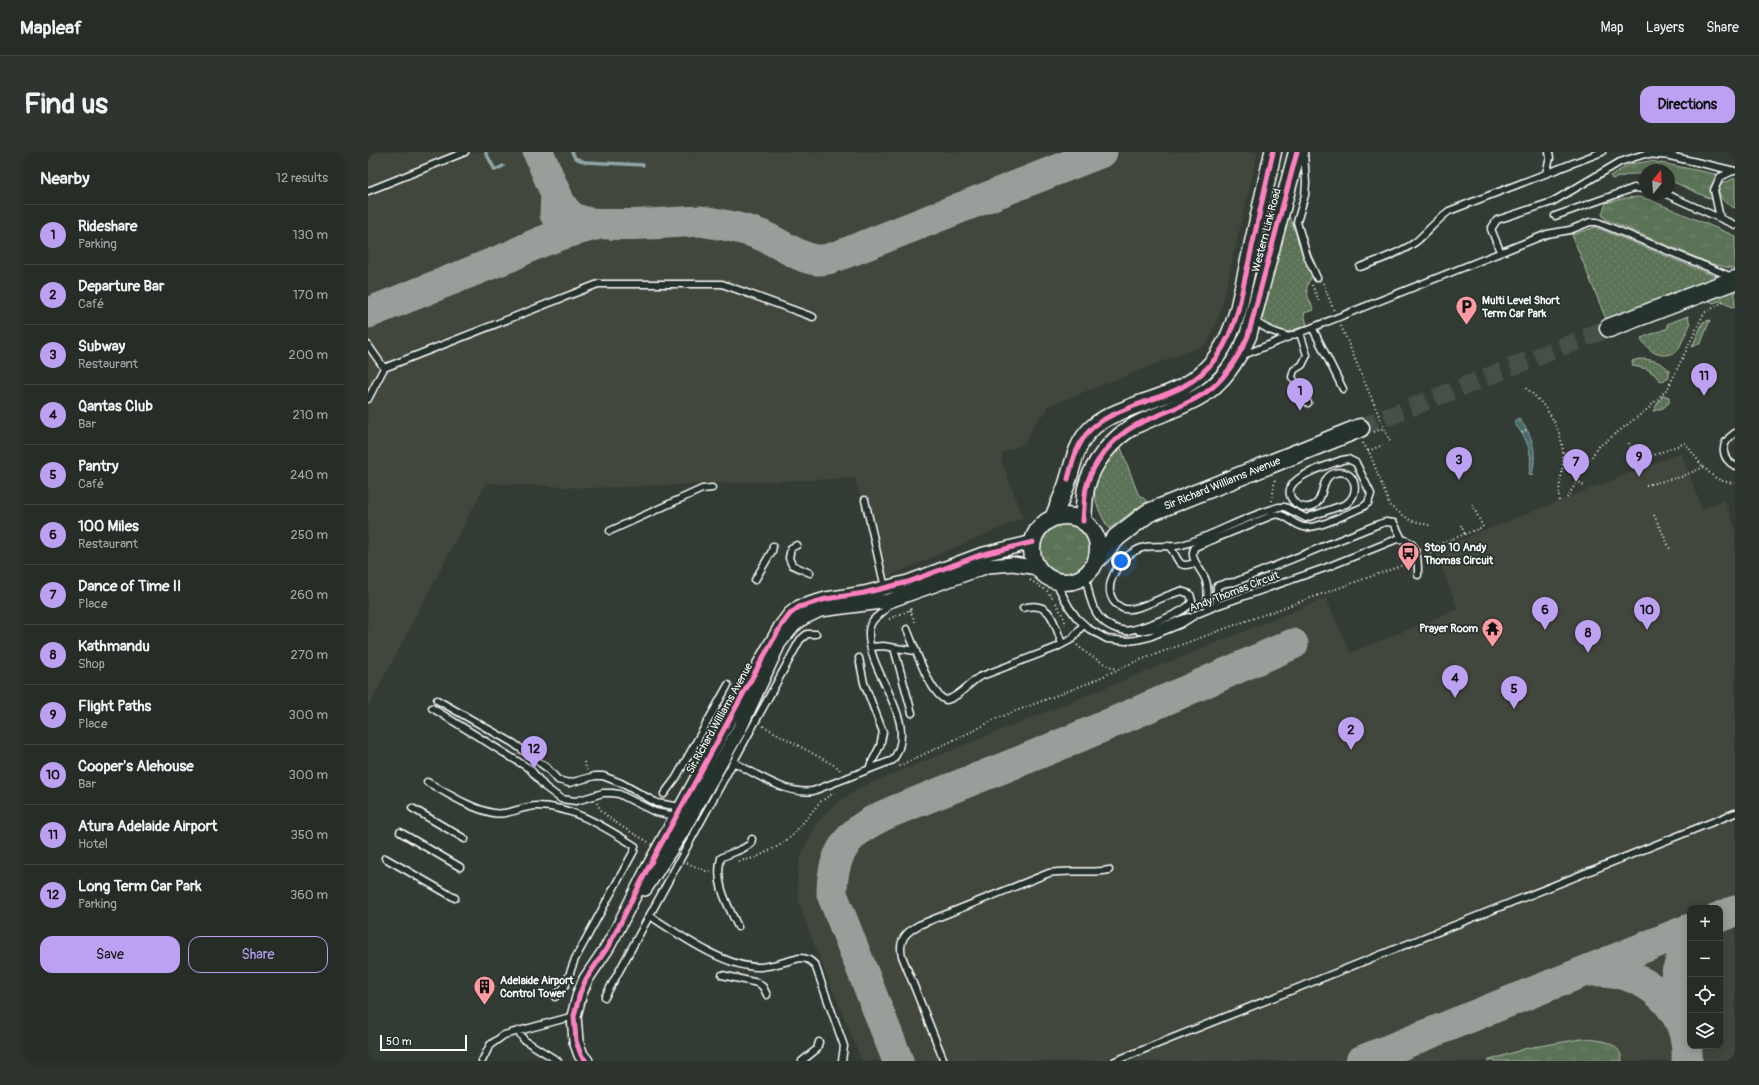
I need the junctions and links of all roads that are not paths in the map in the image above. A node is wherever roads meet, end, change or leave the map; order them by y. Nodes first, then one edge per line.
1 (465, 152) edge
2 (1273, 152) edge
3 (1297, 152) edge
4 (1304, 152) edge
5 (1549, 152) edge
6 (1602, 152) edge
7 (1655, 152) edge
8 (1673, 156) junction
9 (1734, 171) edge
10 (1546, 173) junction
11 (1639, 188) edge
12 (368, 191) edge
13 (1675, 198) edge
14 (1556, 216) dead end
15 (1720, 218) junction
16 (1735, 225) edge
17 (1500, 251) junction
18 (1360, 267) dead end
19 (1317, 278) dead end
20 (1735, 279) edge
21 (813, 317) dead end
22 (1252, 320) junction
23 (1610, 328) tunnel mouth
24 (1313, 329) junction
25 (1300, 333) junction
26 (1289, 337) junction
27 (368, 345) edge
28 (1238, 357) junction
29 (384, 368) junction
30 (1343, 390) dead end
31 (368, 399) edge
32 (1308, 402) dead end
33 (1735, 433) edge
34 (1360, 435) tunnel mouth
35 (1735, 466) edge
36 (712, 488) dead end
37 (865, 500) dead end
38 (1053, 518) junction
39 (1083, 521) junction
40 (610, 531) dead end
41 (1402, 539) junction
42 (1033, 542) junction
43 (797, 545) dead end
44 (773, 546) dead end
45 (1168, 546) junction
46 (1098, 558) junction
47 (1196, 563) junction
48 (810, 573) dead end
49 (1033, 573) junction
50 (1086, 575) junction
51 (1418, 575) dead end
52 (755, 580) dead end
53 (1055, 581) junction
54 (885, 588) junction
55 (889, 601) junction
56 (1216, 606) junction
57 (1023, 608) dead end
58 (1207, 610) junction
59 (1197, 614) junction
60 (1083, 625) junction
61 (907, 629) dead end
62 (1126, 631) junction
63 (816, 634) dead end
64 (1062, 644) junction
65 (871, 648) junction
66 (894, 648) junction
67 (916, 651) junction
68 (859, 658) dead end
69 (728, 684) dead end
70 (437, 700) dead end
71 (432, 708) dead end
72 (912, 713) dead end
73 (733, 762) junction
74 (870, 766) dead end
75 (426, 782) dead end
76 (664, 794) dead end
77 (412, 808) dead end
78 (1735, 813) edge
79 (682, 814) junction
80 (400, 832) dead end
81 (465, 839) dead end
82 (752, 839) dead end
83 (385, 858) dead end
84 (460, 868) dead end
85 (1108, 870) dead end
86 (455, 898) dead end
87 (628, 908) junction
88 (650, 916) junction
89 (738, 927) dead end
90 (722, 975) dead end
91 (767, 995) dead end
92 (555, 997) dead end
93 (605, 997) dead end
94 (574, 1016) junction
95 (518, 1031) junction
96 (819, 1042) dead end
97 (482, 1061) edge
98 (558, 1061) edge
99 (586, 1061) edge
100 (802, 1061) edge
101 (842, 1061) edge
102 (944, 1061) edge
103 (1115, 1061) edge

1 - 12 lane
2 - 38 street, Western Link Road
3 - 22 street, Western Link Road
4 - 19 lane
5 - 10 lane
6 - 10 lane
7 - 8 lane
8 - 9 lane
8 - 17 lane
9 - 15 lane
10 - 18 lane
11 - 14 lane
13 - 15 lane
15 - 16 lane
17 - 20 lane
17 - 24 lane
20 - 23 main road
21 - 29 lane
22 - 26 lane
22 - 28 street, Western Link Road
24 - 25 lane
24 - 30 lane
25 - 26 lane
25 - 32 lane
26 - 28 lane
27 - 29 lane
28 - 39 street, Western Link Road
29 - 31 lane
33 - 35 lane
34 - 46 main road, Sir Richard Williams Avenue
36 - 40 lane
37 - 54 lane
38 - 39 street
38 - 42 street
39 - 46 street
41 - 51 lane
41 - 56 lane, Andy Thomas Circuit
41 - 56 lane
42 - 49 street
42 - 54 street, Sir Richard Williams Avenue
43 - 48 lane
44 - 52 lane
45 - 47 lane
45 - 47 lane
45 - 62 lane
46 - 50 street
47 - 58 lane
49 - 53 street
49 - 55 street, Sir Richard Williams Avenue
50 - 53 street
50 - 62 lane
53 - 60 lane, Andy Thomas Circuit
54 - 55 lane
54 - 79 street, Sir Richard Williams Avenue
55 - 65 lane
55 - 79 street, Sir Richard Williams Avenue
56 - 58 lane, Andy Thomas Circuit
57 - 64 lane
58 - 59 lane, Andy Thomas Circuit
59 - 60 lane, Andy Thomas Circuit
59 - 62 lane
60 - 64 lane
61 - 67 lane
63 - 73 lane
64 - 67 lane
65 - 66 lane
65 - 73 lane
66 - 67 lane
66 - 72 lane
68 - 74 lane
69 - 76 lane
70 - 79 lane
71 - 79 lane
73 - 88 lane
75 - 92 lane
77 - 81 lane
78 - 103 lane
79 - 87 street, Sir Richard Williams Avenue
79 - 87 street, Sir Richard Williams Avenue
80 - 84 lane
82 - 89 lane
83 - 86 lane
85 - 102 lane
87 - 94 street, Sir Richard Williams Avenue
88 - 93 lane
88 - 101 lane
90 - 91 lane
94 - 95 lane
94 - 99 street, Sir Richard Williams Avenue
95 - 97 lane
95 - 98 lane
96 - 100 lane

